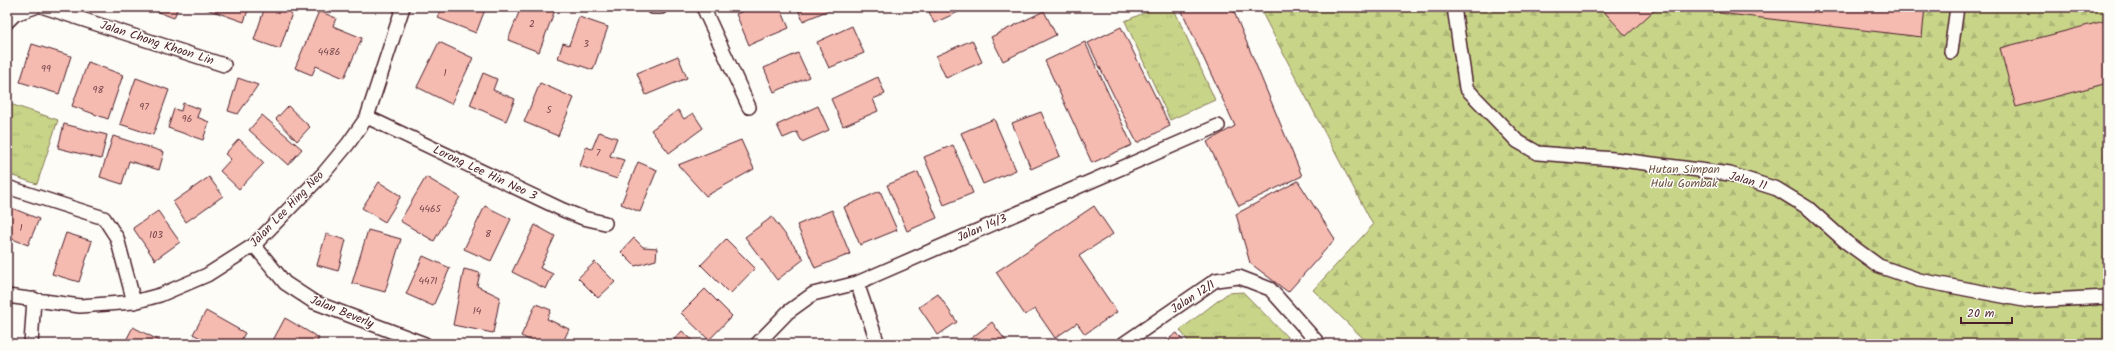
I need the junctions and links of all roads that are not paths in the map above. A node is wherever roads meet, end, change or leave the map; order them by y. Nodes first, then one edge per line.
1 (35, 7) edge
2 (44, 7) edge
3 (403, 7) edge
4 (653, 7) edge
5 (661, 7) edge
6 (703, 7) edge
7 (1454, 7) edge
8 (1957, 7) edge
9 (7, 22) edge
10 (1951, 52) dead end
11 (224, 65) dead end
12 (749, 107) dead end
13 (367, 117) junction
14 (1218, 126) dead end
15 (7, 187) edge
16 (605, 223) dead end
17 (254, 245) junction
18 (857, 283) junction
19 (7, 296) edge
20 (2108, 296) edge
21 (34, 299) junction
22 (134, 302) junction
23 (31, 344) edge
24 (425, 344) edge
25 (757, 344) edge
26 (878, 344) edge
27 (1123, 344) edge
28 (1319, 344) edge

1 - 9 street
2 - 11 street, Jalan Chong Khoon Lin
3 - 13 street, Jalan Lee Hing Neo
4 - 5 street
6 - 12 street
7 - 20 street, Jalan 11
8 - 10 street
13 - 16 street, Lorong Lee Hin Neo 3
13 - 17 street, Jalan Lee Hing Neo
14 - 18 street, Jalan 14/3
15 - 22 street
17 - 22 street, Jalan Lee Hing Neo
17 - 24 street, Jalan Beverly
18 - 25 street, Jalan 14/3
18 - 26 street
19 - 21 street, Jalan Lee Hing Neo
21 - 22 street, Jalan Lee Hing Neo
21 - 23 street
27 - 28 street, Jalan 12/1

